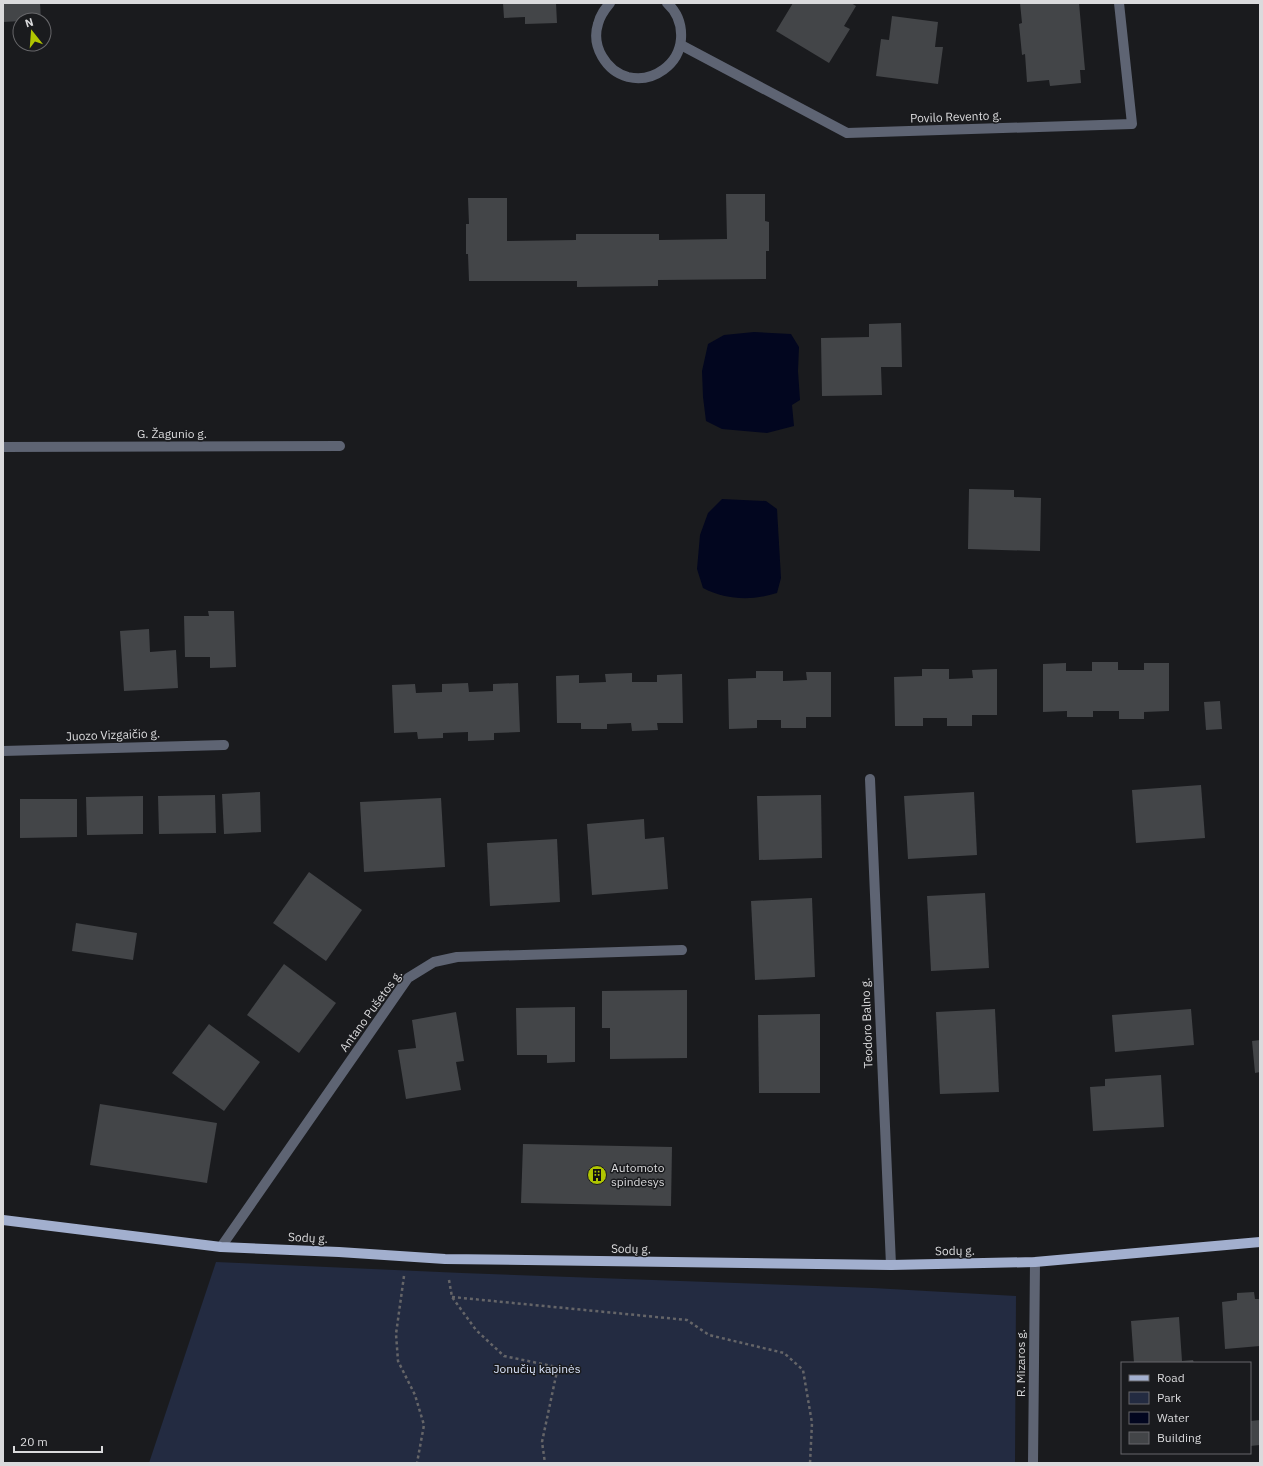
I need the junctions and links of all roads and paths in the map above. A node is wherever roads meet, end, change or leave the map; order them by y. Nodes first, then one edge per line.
1 (610, 3) edge
2 (667, 3) edge
3 (1119, 3) edge
4 (680, 45) junction
5 (340, 446) dead end
6 (3, 447) edge
7 (224, 745) dead end
8 (3, 751) edge
9 (870, 780) dead end
10 (682, 950) dead end
11 (3, 1220) edge
12 (1260, 1242) edge
13 (221, 1247) junction
14 (407, 1257) junction
15 (445, 1259) junction
16 (1034, 1262) junction
17 (890, 1265) junction
18 (452, 1297) junction
19 (417, 1463) edge
20 (545, 1463) edge
21 (810, 1463) edge
22 (1033, 1463) edge

1 - 4 street
2 - 4 street
3 - 4 street, Povilo Revento g.
5 - 6 street, G. Žagunio g.
7 - 8 street, Juozo Vizgaičio g.
9 - 17 street, Teodoro Balno g.
10 - 13 street, Antano Pušetos g.
11 - 13 main road, Sodų g.
12 - 16 main road, Sodų g.
13 - 14 main road, Sodų g.
14 - 15 main road, Sodų g.
14 - 19 path
15 - 17 main road, Sodų g.
15 - 18 path
16 - 17 main road, Sodų g.
16 - 22 street, R. Mizaros g.
18 - 20 path
18 - 21 path

